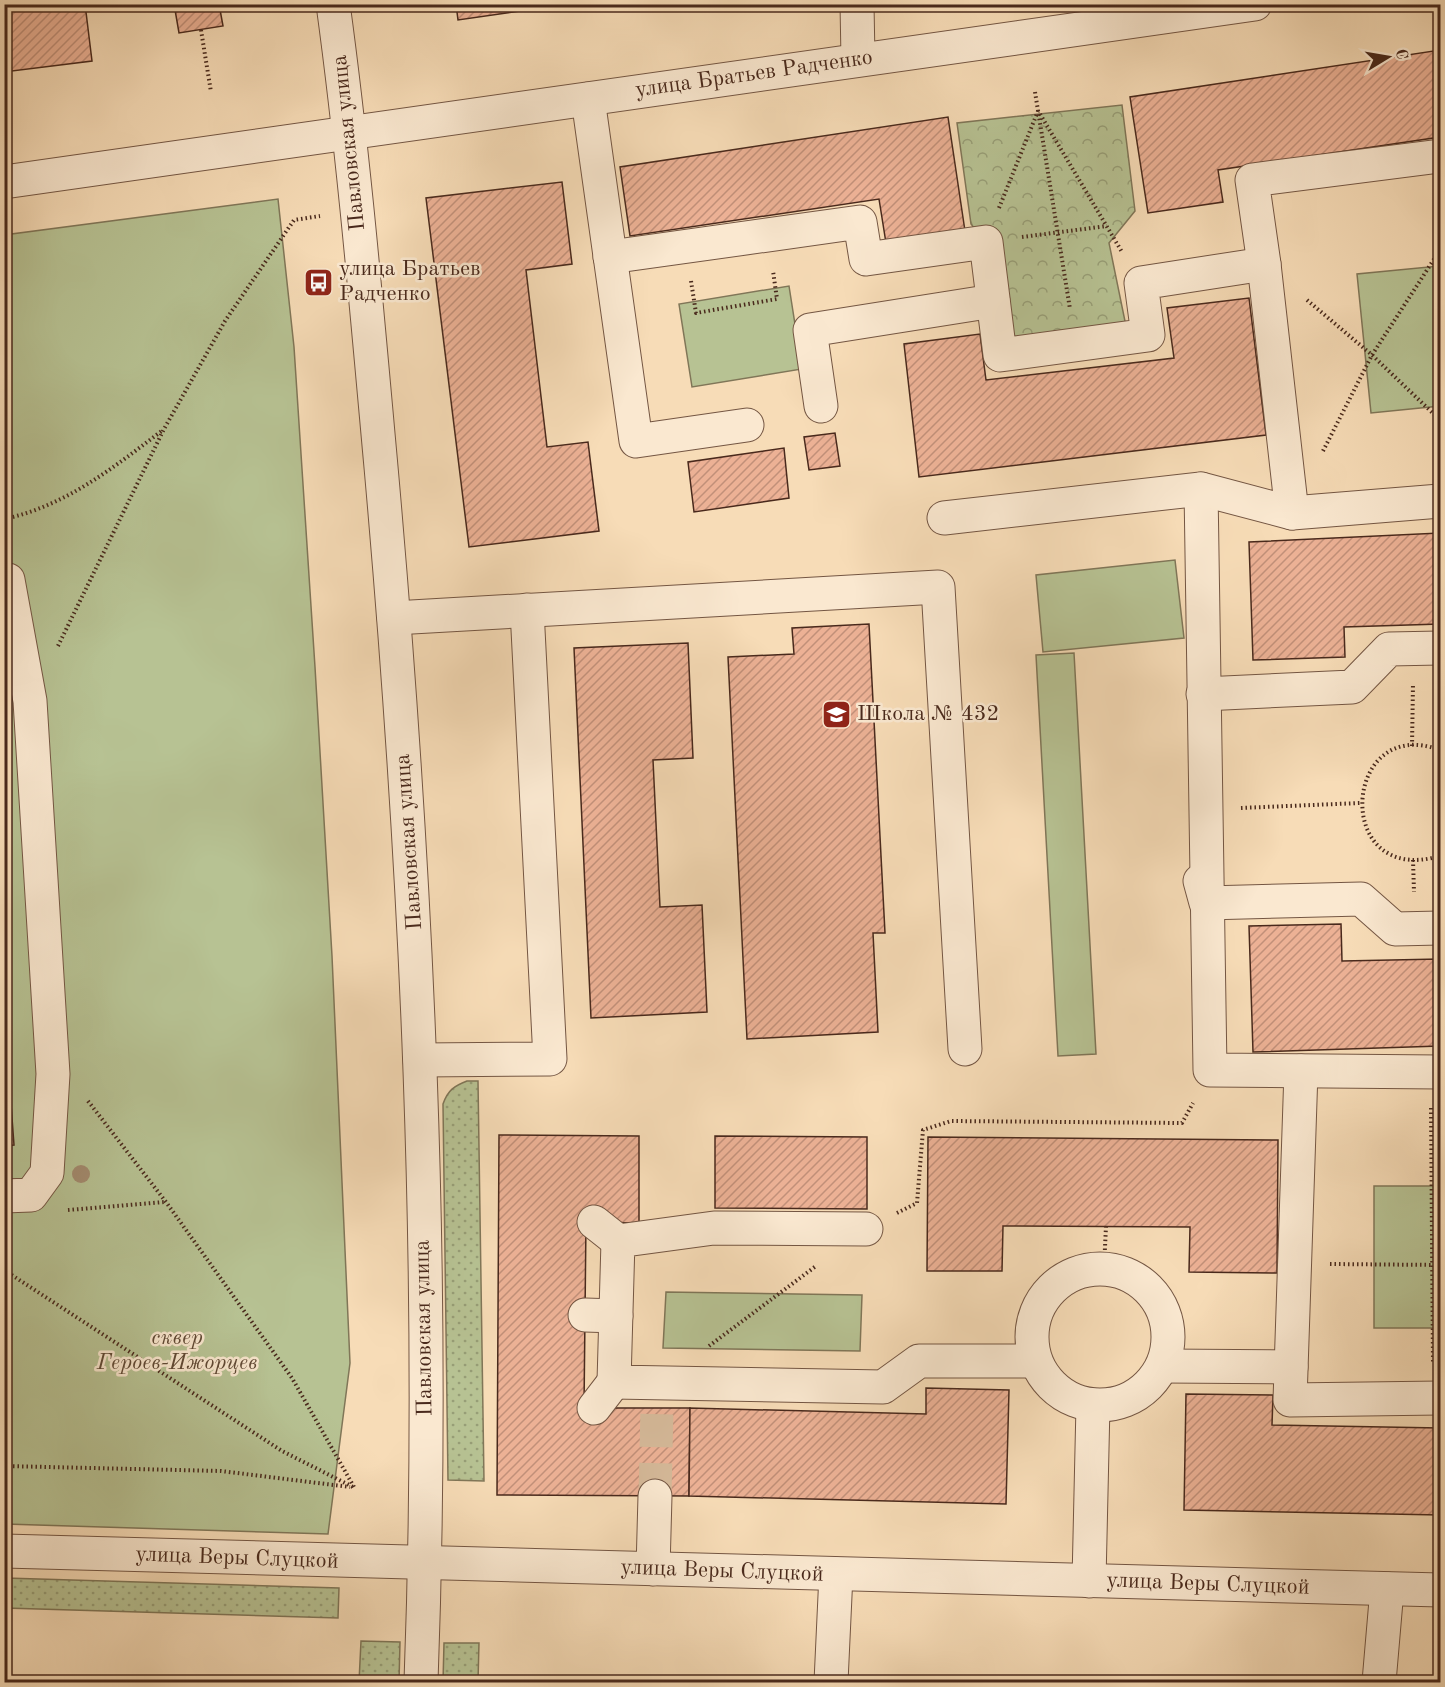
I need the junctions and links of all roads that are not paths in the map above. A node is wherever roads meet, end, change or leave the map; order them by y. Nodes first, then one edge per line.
1 (333, 4) edge
2 (857, 4) edge
3 (1255, 4) edge
4 (1219, 7) edge
5 (858, 59) junction
6 (588, 99) junction
7 (350, 133) junction
8 (1440, 156) edge
9 (4, 182) edge
10 (610, 257) junction
11 (1264, 264) junction
12 (993, 301) junction
13 (821, 406) dead end
14 (747, 425) dead end
15 (1200, 489) junction
16 (1440, 501) edge
17 (1292, 513) junction
18 (944, 518) dead end
19 (4, 580) edge
20 (527, 610) junction
21 (394, 618) junction
22 (1426, 649) edge
23 (1203, 694) junction
24 (1190, 846) dead end
25 (1206, 903) junction
26 (1440, 928) edge
27 (965, 1049) dead end
28 (420, 1060) junction
29 (1301, 1071) junction
30 (1436, 1072) edge
31 (18, 1196) edge
32 (866, 1229) dead end
33 (1034, 1361) junction
34 (1163, 1366) junction
35 (1292, 1367) junction
36 (614, 1382) junction
37 (1437, 1398) edge
38 (1093, 1405) junction
39 (594, 1408) dead end
40 (655, 1496) tunnel mouth
41 (4, 1551) edge
42 (425, 1563) junction
43 (653, 1569) junction
44 (837, 1574) junction
45 (1089, 1581) junction
46 (1387, 1589) junction
47 (1440, 1590) edge
48 (421, 1683) edge
49 (831, 1683) edge
50 (1379, 1683) edge

1 - 7 street, Павловская улица
2 - 5 street
3 - 4 street, улица Братьев Радченко
4 - 5 street, улица Братьев Радченко
5 - 6 street, улица Братьев Радченко
6 - 7 street, улица Братьев Радченко
6 - 10 street
7 - 9 street, улица Братьев Радченко
7 - 21 street, Павловская улица
8 - 11 street
10 - 12 street
10 - 14 street
11 - 12 street
11 - 17 street
12 - 13 street
15 - 17 street
15 - 18 street
15 - 23 street
16 - 17 street
19 - 31 street
20 - 21 street
20 - 27 street
20 - 28 street
21 - 28 street, Павловская улица
22 - 23 street
23 - 25 street
24 - 25 street
25 - 26 street
25 - 29 street
28 - 42 street, Павловская улица
29 - 30 street
29 - 35 street
32 - 36 street
33 - 34 street
33 - 36 street
33 - 38 street
34 - 35 street
34 - 38 street
35 - 37 street
36 - 39 street
38 - 45 street
40 - 43 street
41 - 42 street, улица Веры Слуцкой
42 - 43 street, улица Веры Слуцкой
42 - 48 street, Павловская улица
43 - 44 street, улица Веры Слуцкой
44 - 45 street, улица Веры Слуцкой
44 - 49 street
45 - 46 street, улица Веры Слуцкой
46 - 47 street, улица Веры Слуцкой
46 - 50 street

